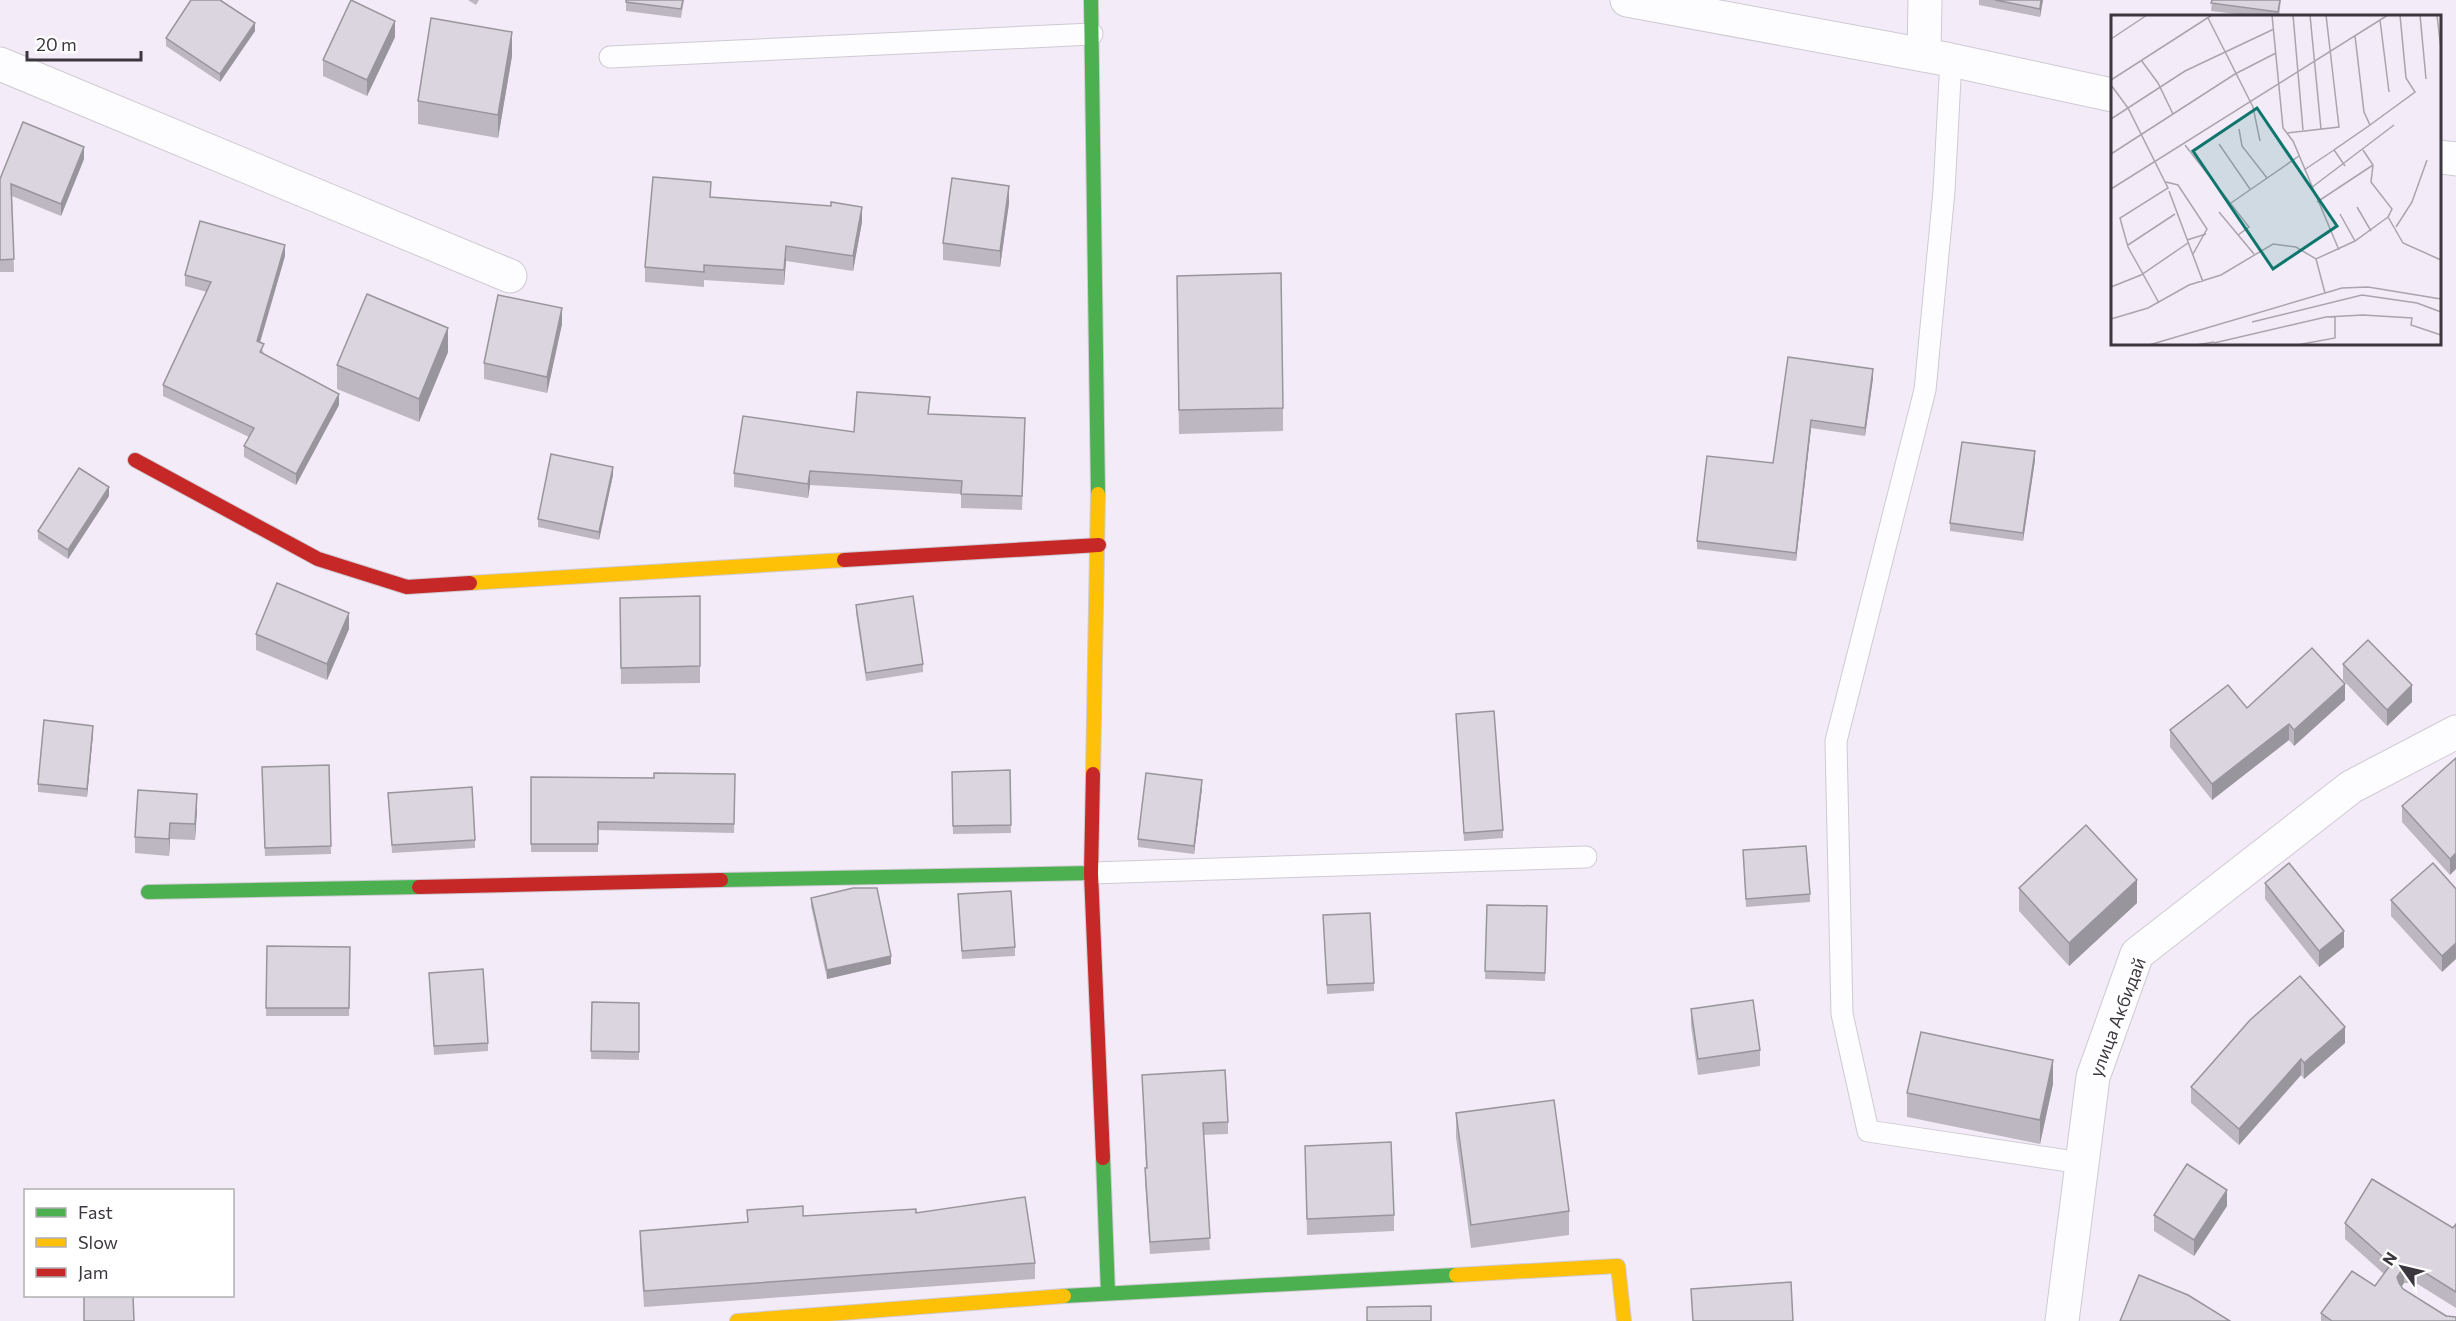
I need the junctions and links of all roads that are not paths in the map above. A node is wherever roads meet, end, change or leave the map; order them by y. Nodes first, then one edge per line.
1 (1091, 0) edge
2 (1626, 0) edge
3 (1925, 0) edge
4 (1664, 4) edge
5 (1092, 34) junction
6 (610, 57) dead end
7 (1937, 57) junction
8 (0, 64) edge
9 (2111, 95) edge
10 (2441, 157) edge
11 (2456, 159) edge
12 (510, 276) dead end
13 (135, 460) dead end
14 (1099, 544) junction
15 (2456, 732) edge
16 (1586, 857) dead end
17 (1091, 873) junction
18 (148, 892) dead end
19 (2082, 1163) junction
20 (1108, 1293) junction
21 (737, 1321) edge
22 (1624, 1321) edge
23 (2062, 1321) edge

1 - 5 street
2 - 4 street
3 - 7 street
4 - 7 street
5 - 6 lane
5 - 14 street
7 - 9 street
7 - 19 lane
8 - 12 street
10 - 11 street
13 - 14 street
14 - 17 street
15 - 19 street, улица Акбидай
16 - 17 lane
17 - 18 street
17 - 20 street
19 - 23 street, улица Акбидай
20 - 21 street
20 - 22 street

